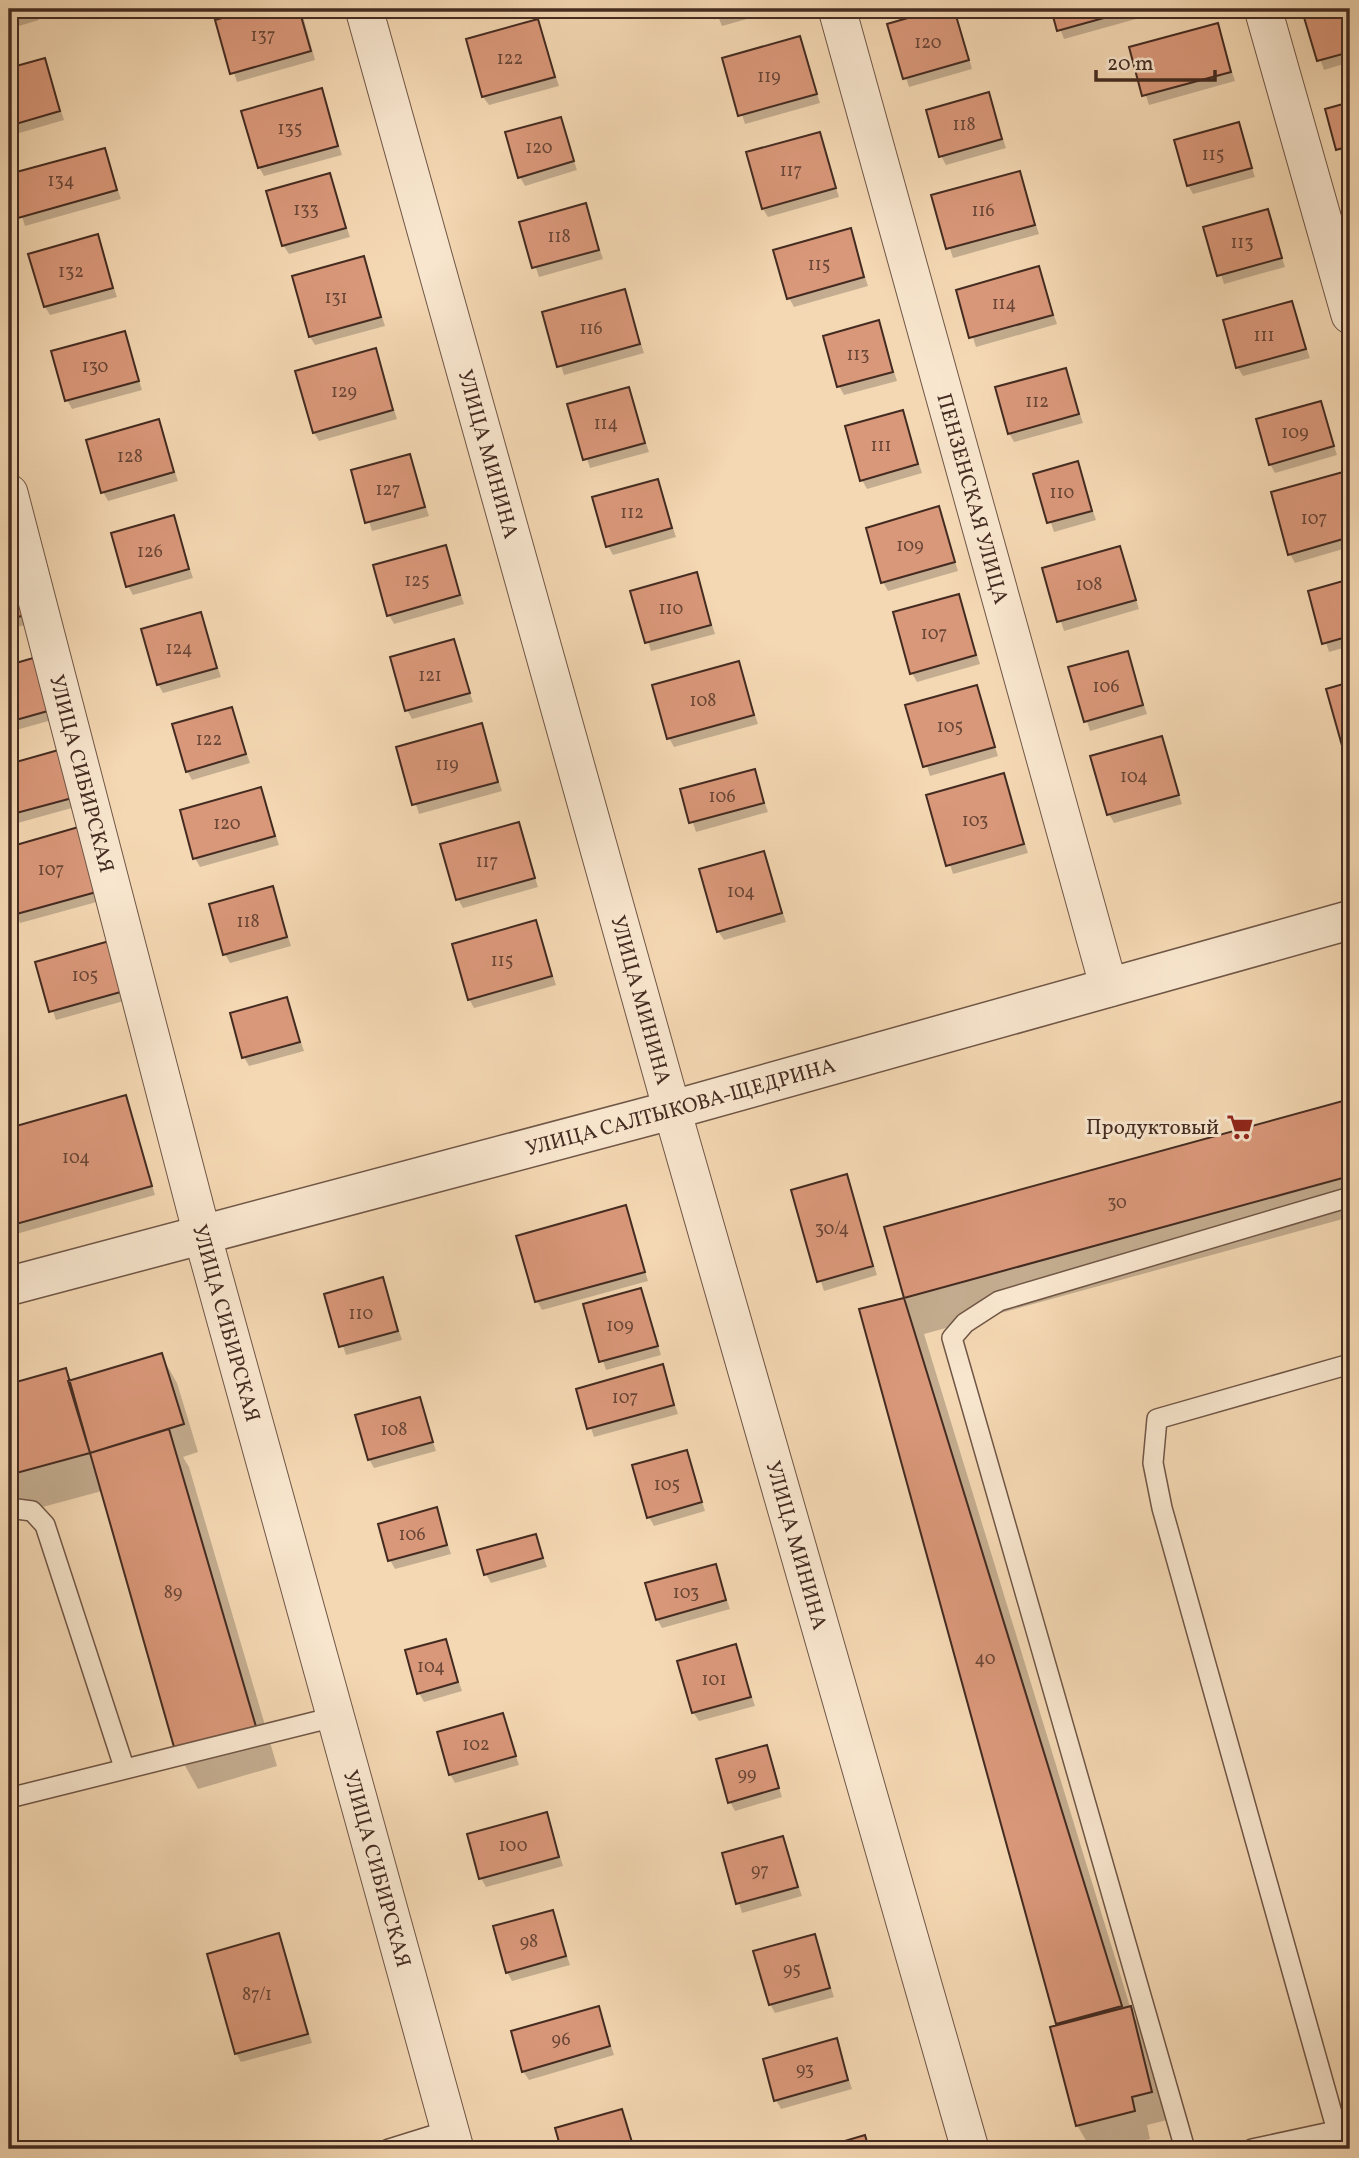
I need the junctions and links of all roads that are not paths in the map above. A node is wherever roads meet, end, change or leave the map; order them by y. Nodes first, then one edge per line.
1 (365, 9) edge
2 (837, 9) edge
3 (1263, 9) edge
4 (1350, 315) edge
5 (9, 493) edge
6 (1350, 920) edge
7 (1109, 988) junction
8 (672, 1110) junction
9 (1350, 1197) edge
10 (202, 1234) junction
11 (9, 1286) edge
12 (1350, 1364) edge
13 (9, 1508) edge
14 (334, 1717) junction
15 (124, 1767) junction
16 (9, 1798) edge
17 (1344, 2130) edge
18 (452, 2139) edge
19 (389, 2149) edge
20 (970, 2149) edge
21 (1185, 2149) edge
22 (1252, 2149) edge

1 - 8 street, УЛИЦА МИНИНА
2 - 7 street, ПЕНЗЕНСКАЯ УЛИЦА
3 - 4 street
5 - 10 street, УЛИЦА СИБИРСКАЯ
6 - 7 street, УЛИЦА САЛТЫКОВА-ЩЕДРИНА
7 - 8 street, УЛИЦА САЛТЫКОВА-ЩЕДРИНА
8 - 10 street, УЛИЦА САЛТЫКОВА-ЩЕДРИНА
8 - 20 street, УЛИЦА МИНИНА
9 - 21 lane
10 - 11 street, УЛИЦА САЛТЫКОВА-ЩЕДРИНА
10 - 14 street, УЛИЦА СИБИРСКАЯ
12 - 17 lane
13 - 15 lane
14 - 15 lane
14 - 18 street, УЛИЦА СИБИРСКАЯ
15 - 16 lane
17 - 22 lane
18 - 19 lane

